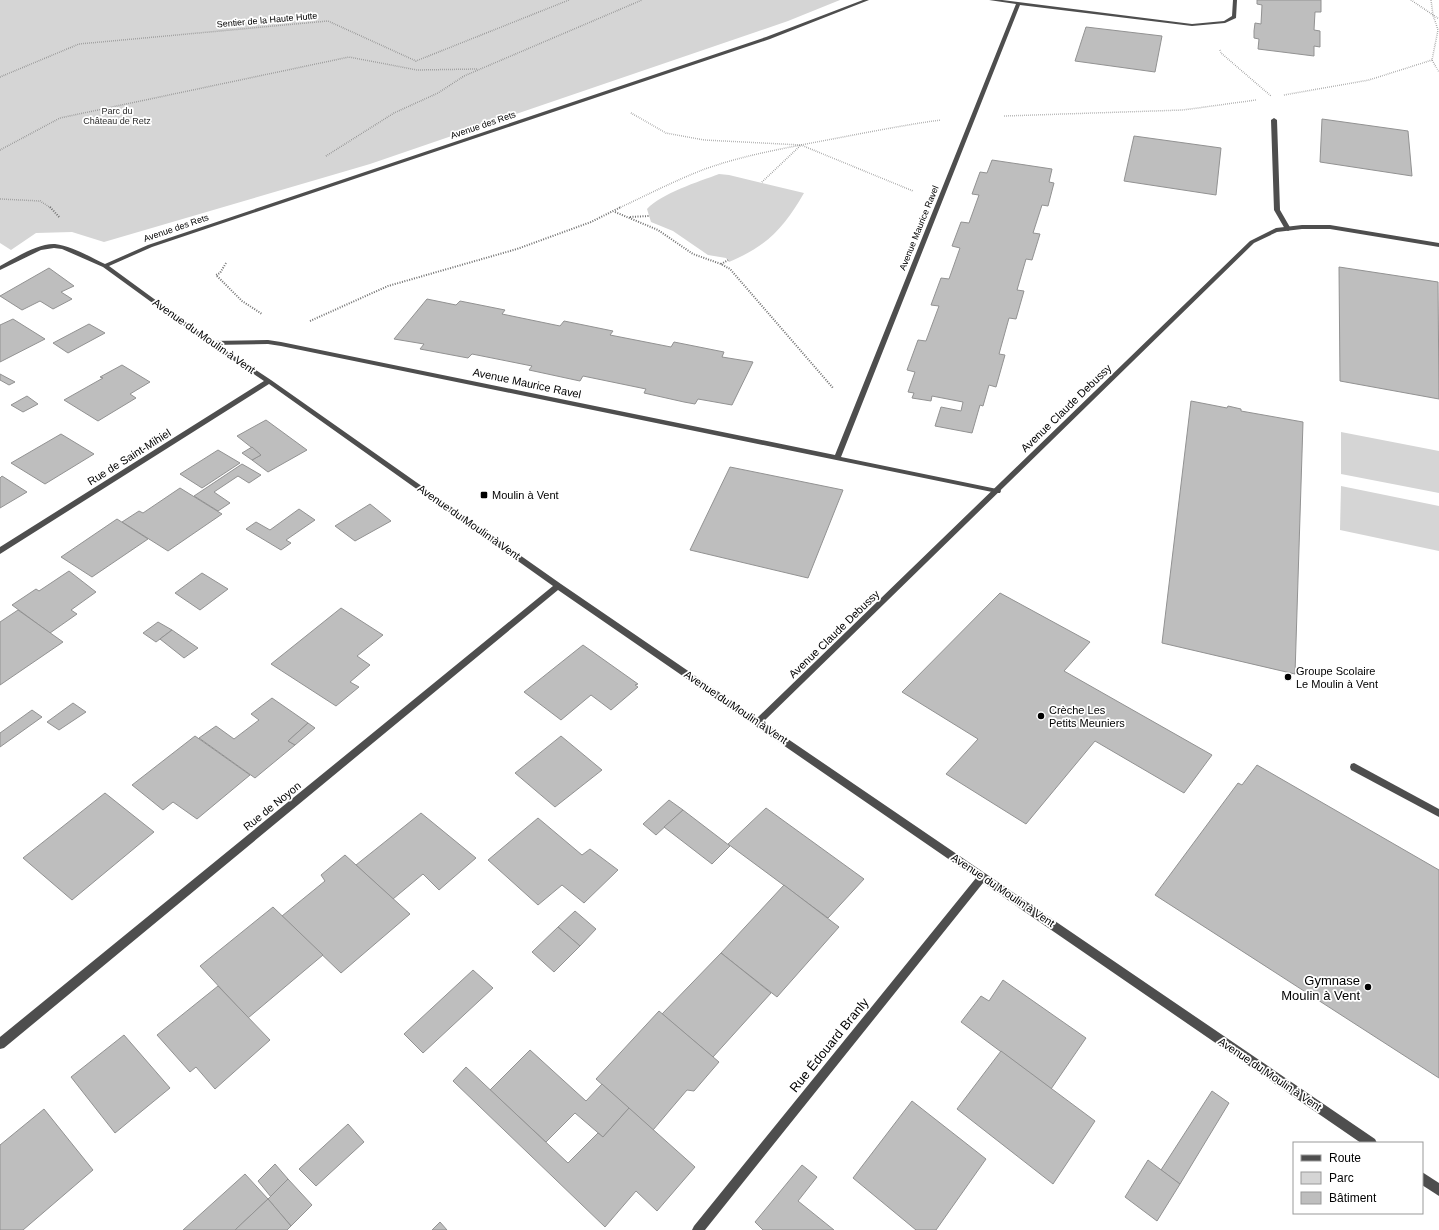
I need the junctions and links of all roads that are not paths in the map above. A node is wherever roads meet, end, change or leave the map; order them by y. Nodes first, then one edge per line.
1 (867, 0) edge
2 (991, 0) edge
3 (1235, 0) edge
4 (1018, 4) junction
5 (1274, 120) dead end
6 (1288, 229) junction
7 (1439, 244) edge
8 (105, 266) junction
9 (0, 268) edge
10 (212, 343) junction
11 (269, 381) junction
12 (837, 458) junction
13 (997, 491) junction
14 (0, 551) edge
15 (558, 586) junction
16 (758, 722) junction
17 (1354, 767) dead end
18 (1439, 813) edge
19 (982, 876) junction
20 (0, 1044) edge
21 (1370, 1142) edge
22 (1423, 1179) edge
23 (1439, 1190) edge
24 (698, 1230) edge

1 - 8 street, Avenue des Rets
2 - 4 street
3 - 4 street
4 - 12 street, Avenue Maurice Ravel
5 - 6 street
6 - 7 street, Avenue Claude Debussy
6 - 13 street, Avenue Claude Debussy
8 - 9 street, Avenue du Moulin à Vent
8 - 10 street, Avenue du Moulin à Vent
10 - 11 street, Avenue du Moulin à Vent
10 - 12 street, Avenue Maurice Ravel
11 - 14 street, Rue de Saint-Mihiel
11 - 15 street, Avenue du Moulin à Vent
12 - 13 street, Avenue Maurice Ravel
13 - 16 street, Avenue Claude Debussy
15 - 16 street, Avenue du Moulin à Vent
15 - 20 street, Rue de Noyon
16 - 19 street, Avenue du Moulin à Vent
17 - 18 street
19 - 21 street, Avenue du Moulin à Vent
19 - 24 street, Rue Édouard Branly
22 - 23 street

